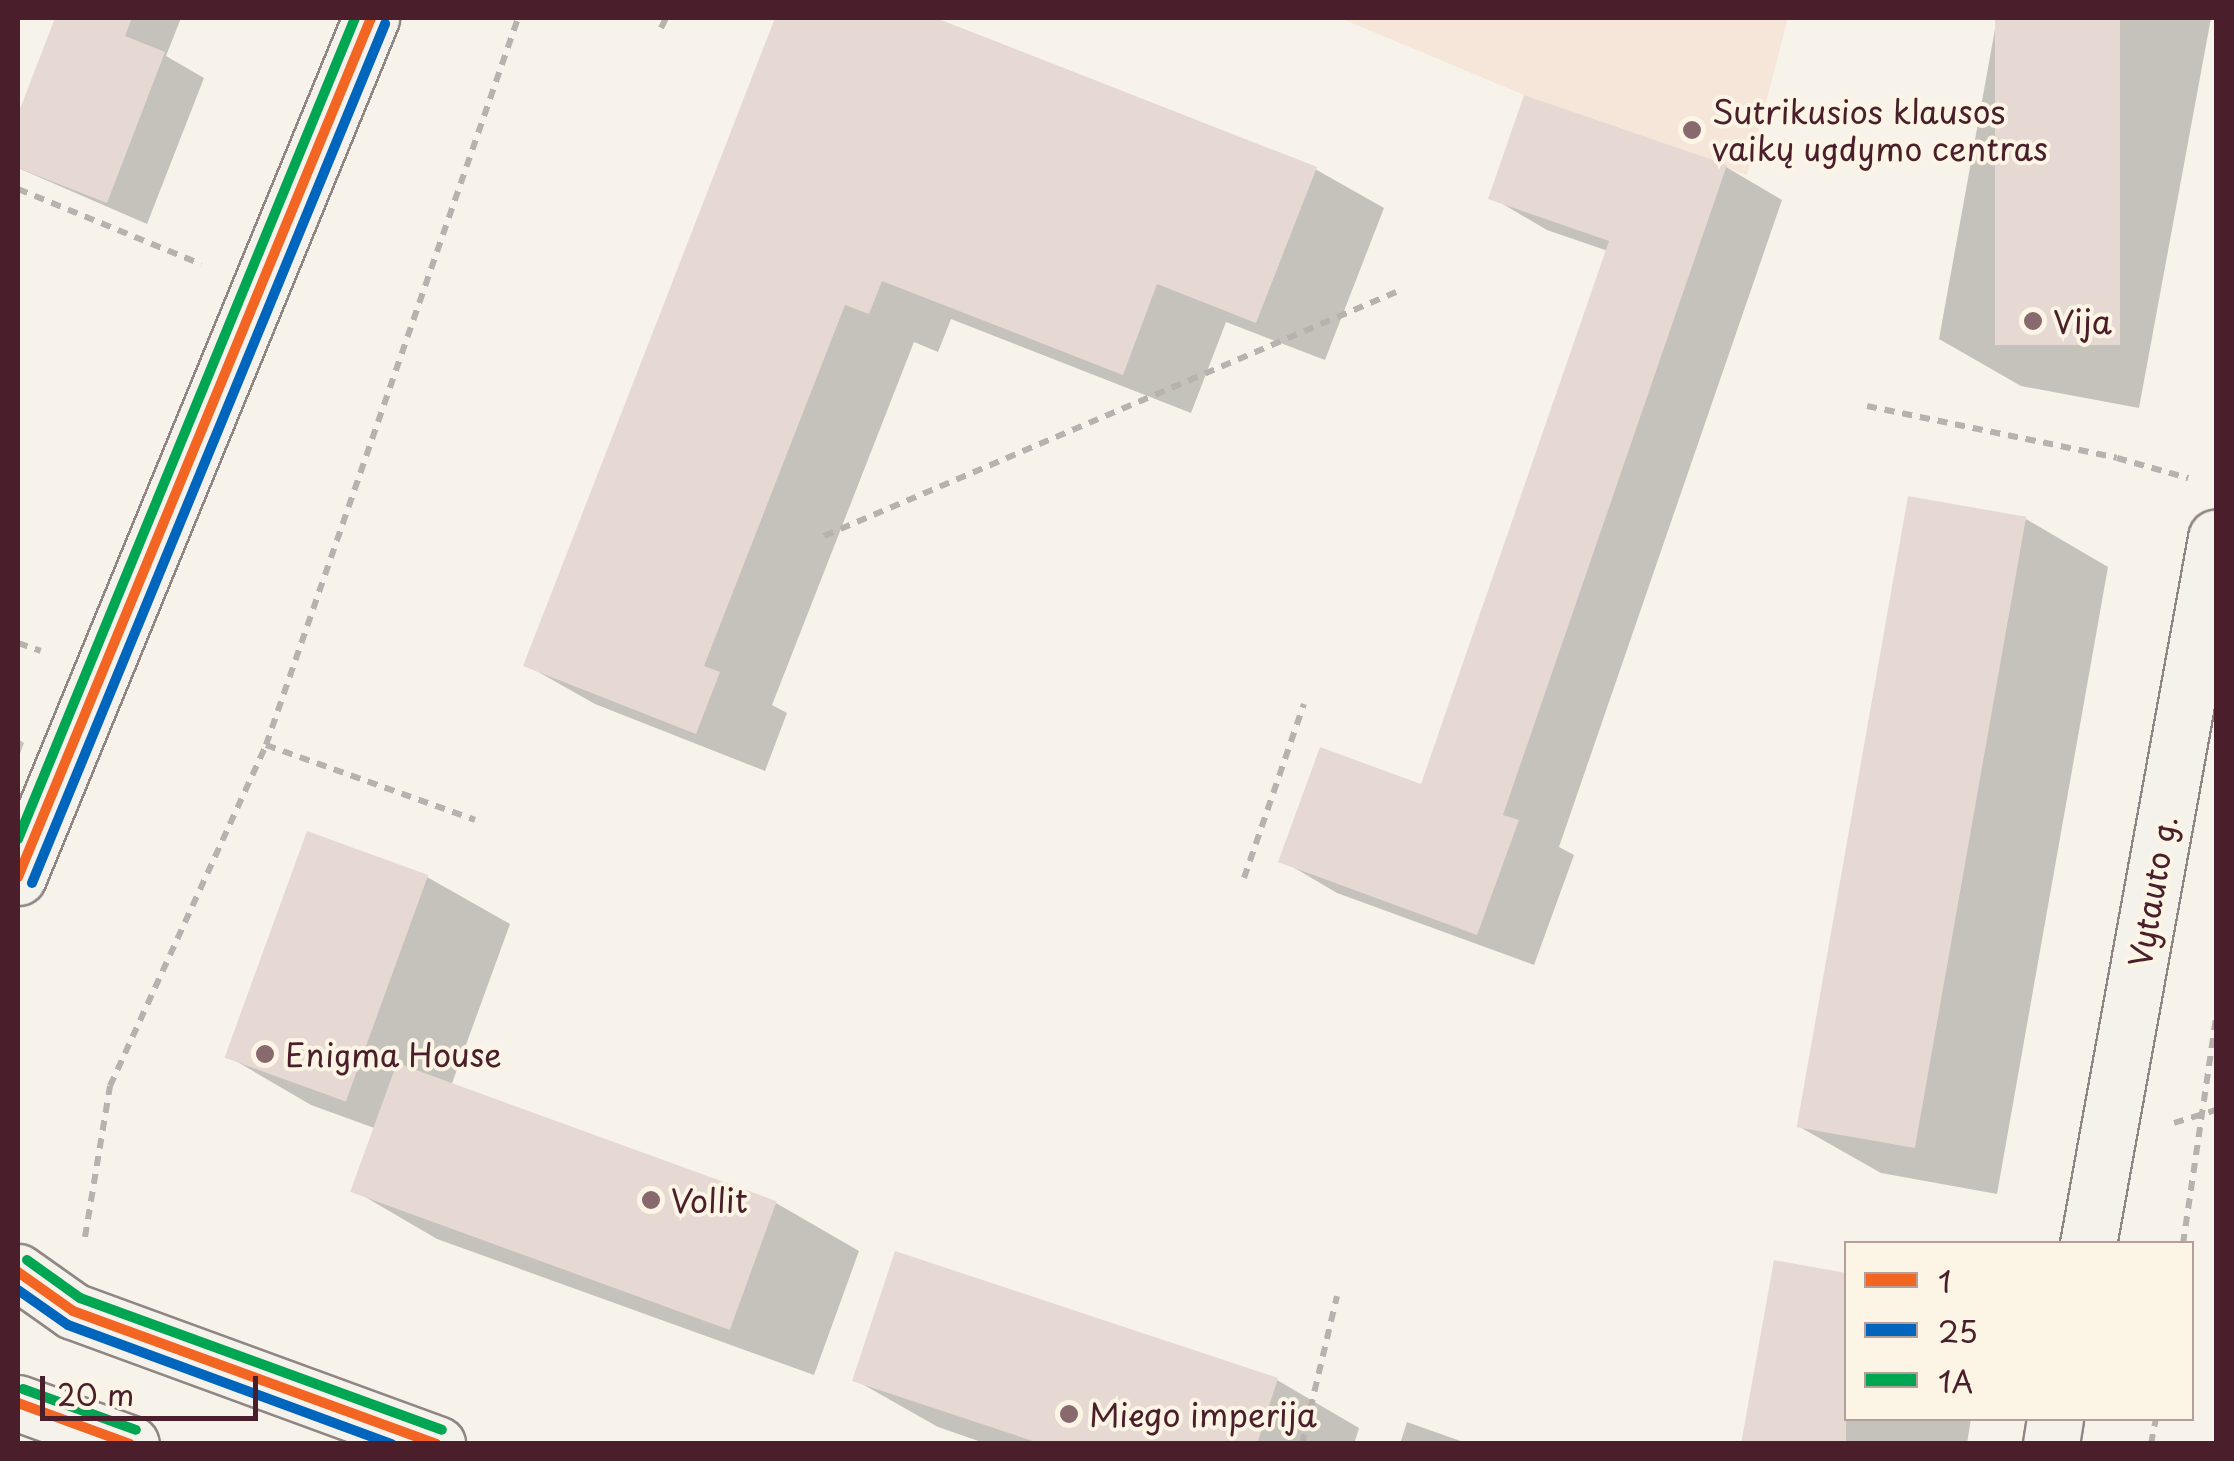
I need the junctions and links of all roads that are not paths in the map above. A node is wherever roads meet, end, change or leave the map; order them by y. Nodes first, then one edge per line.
1 (371, 18) edge
2 (2216, 538) edge
3 (18, 876) edge
4 (2089, 1241) edge
5 (18, 1272) edge
6 (18, 1403) edge
7 (131, 1444) edge
8 (437, 1444) edge

1 - 3 main road
2 - 4 main road, Vytauto g.
5 - 8 main road
6 - 7 main road

